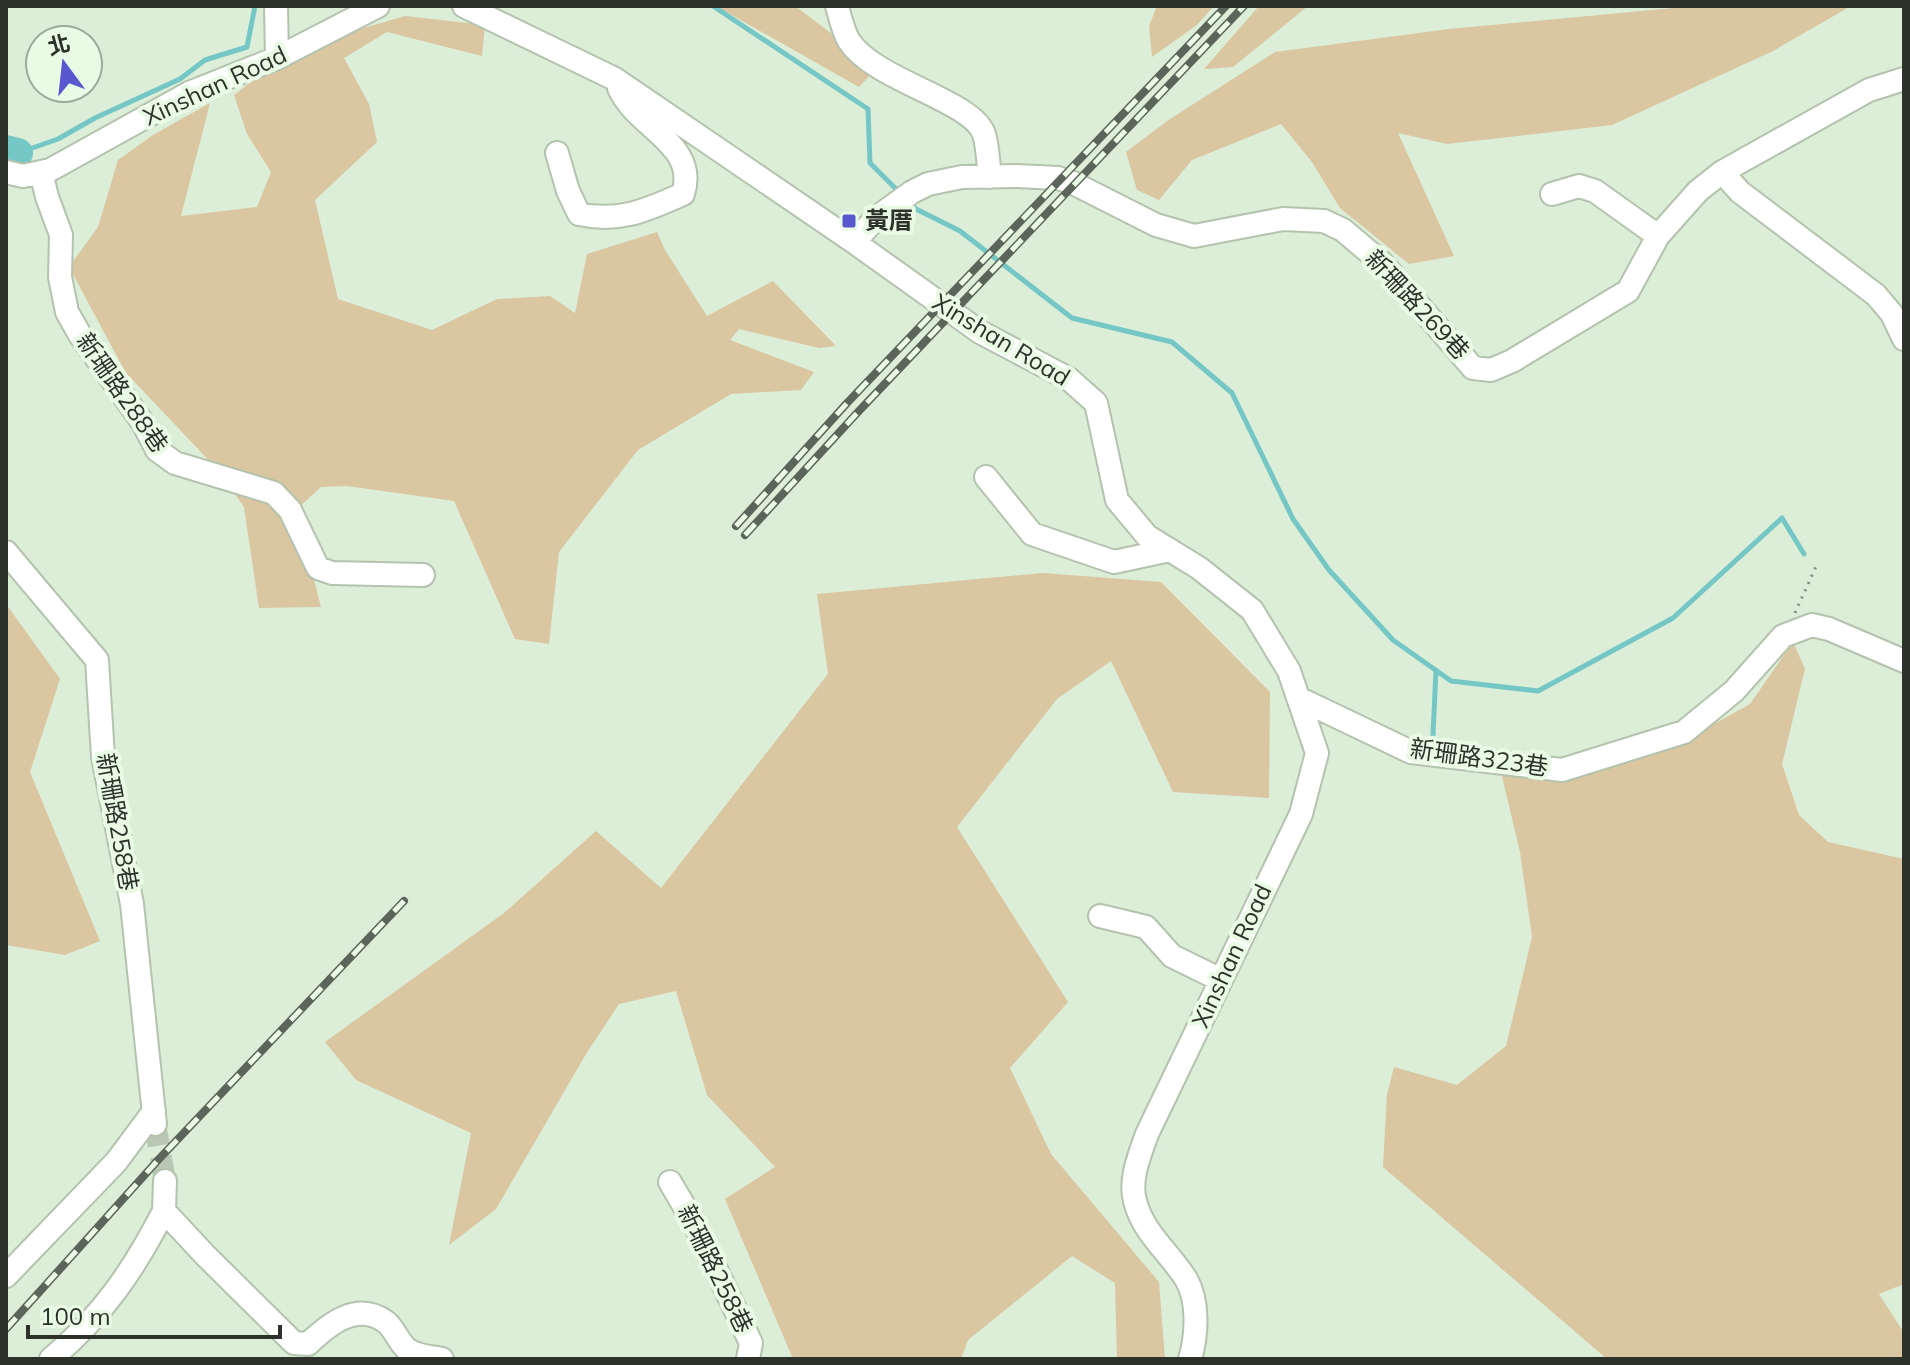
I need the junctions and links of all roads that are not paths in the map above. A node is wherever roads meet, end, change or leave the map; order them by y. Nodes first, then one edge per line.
1 (276, 6) edge
2 (378, 6) edge
3 (464, 6) edge
4 (837, 6) edge
5 (277, 58) junction
6 (615, 79) junction
7 (1904, 79) edge
8 (557, 153) dead end
9 (6, 172) edge
10 (41, 172) junction
11 (1722, 172) junction
12 (990, 177) junction
13 (1552, 194) dead end
14 (1658, 236) junction
15 (854, 242) junction
16 (1904, 339) edge
17 (986, 477) dead end
18 (1170, 550) junction
19 (6, 552) edge
20 (423, 575) dead end
21 (1904, 661) edge
22 (1298, 698) junction
23 (1100, 916) dead end
24 (1221, 980) junction
25 (165, 1181) tunnel mouth
26 (670, 1182) dead end
27 (164, 1211) junction
28 (6, 1276) edge
29 (295, 1351) edge
30 (51, 1359) edge
31 (442, 1359) edge
32 (748, 1359) edge
33 (1190, 1359) edge

1 - 5 street
2 - 5 street, Xinshan Road
3 - 6 street, Xinshan Road
4 - 12 street
5 - 10 street, Xinshan Road
6 - 8 street
6 - 15 street, Xinshan Road
7 - 11 street, 新珊路269巷
9 - 10 street, Xinshan Road
10 - 20 street, 新珊路288巷
11 - 14 street, 新珊路269巷
11 - 16 street
12 - 14 street, 新珊路269巷
12 - 15 street, 新珊路269巷
13 - 14 street
15 - 18 street, Xinshan Road
17 - 18 street
18 - 22 street, Xinshan Road
19 - 28 street, 新珊路258巷
21 - 22 street, 新珊路323巷
22 - 24 street, Xinshan Road
23 - 24 street
24 - 33 street, Xinshan Road
25 - 27 street
26 - 32 street, 新珊路258巷
27 - 29 street
27 - 30 street
29 - 31 street

